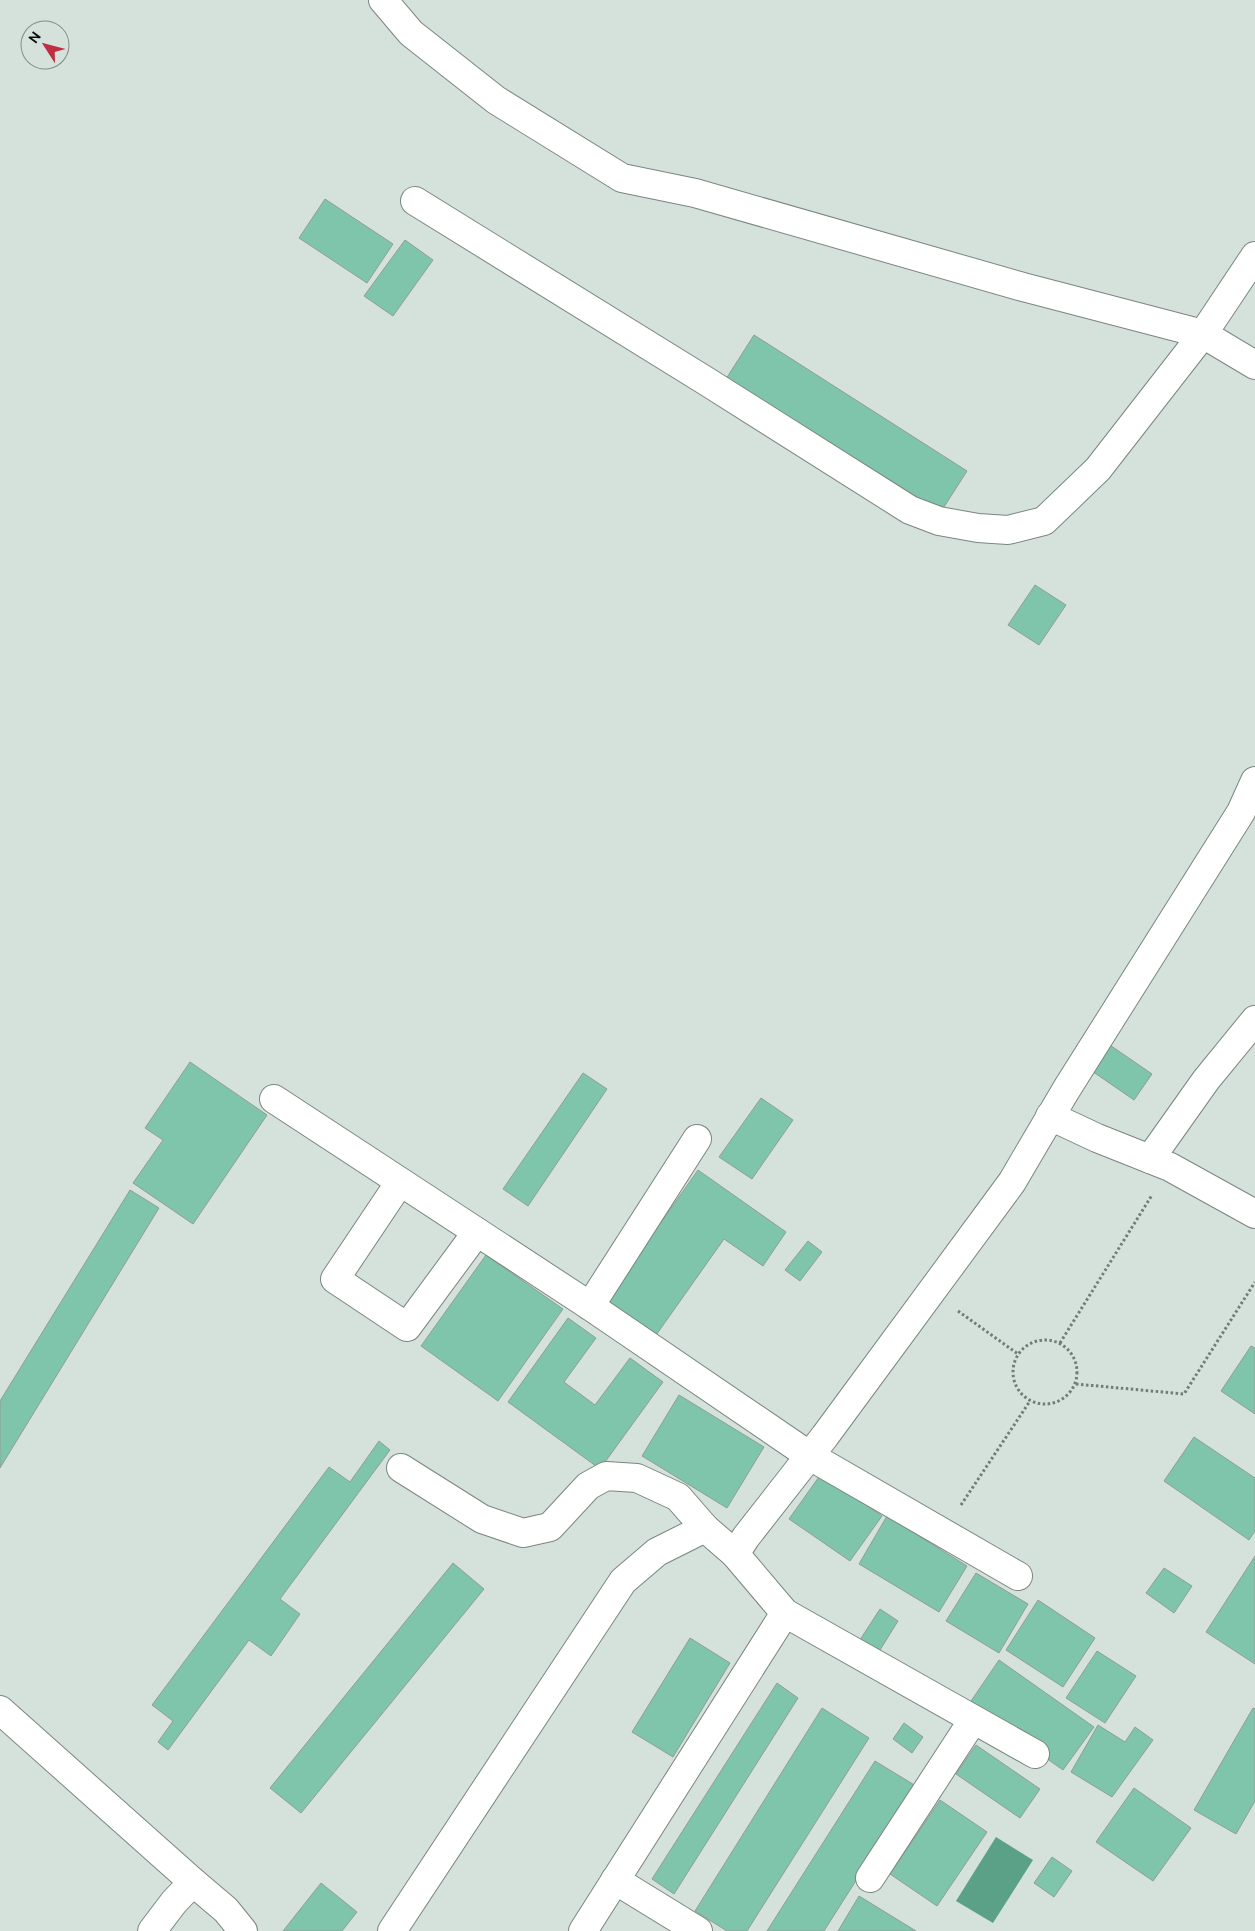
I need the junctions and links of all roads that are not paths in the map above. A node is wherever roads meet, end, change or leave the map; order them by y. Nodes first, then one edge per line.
1 (383, 0) edge
2 (416, 201) dead end
3 (1255, 256) edge
4 (1203, 334) junction
5 (1255, 365) edge
6 (1255, 782) edge
7 (1255, 1020) edge
8 (274, 1099) dead end
9 (1050, 1116) junction
10 (697, 1139) dead end
11 (1160, 1163) junction
12 (400, 1182) junction
13 (1255, 1214) edge
14 (477, 1232) junction
15 (590, 1306) junction
16 (810, 1456) junction
17 (401, 1468) dead end
18 (705, 1528) junction
19 (735, 1554) junction
20 (1018, 1576) dead end
21 (785, 1613) junction
22 (0, 1710) edge
23 (973, 1720) junction
24 (1035, 1754) dead end
25 (870, 1878) dead end
26 (615, 1880) junction
27 (193, 1882) junction
28 (152, 1931) edge
29 (243, 1931) edge
30 (392, 1931) edge
31 (583, 1931) edge
32 (698, 1931) edge

1 - 4 street
2 - 4 street
3 - 4 street
4 - 5 street
6 - 9 street
7 - 11 street
8 - 12 street
9 - 11 street
9 - 16 street
10 - 15 street
11 - 13 street
12 - 14 street
12 - 14 street
14 - 15 street
15 - 16 street
16 - 19 street
16 - 20 street
17 - 18 street
18 - 19 street
18 - 30 street
19 - 21 street
21 - 23 street
21 - 26 street
22 - 27 street
23 - 24 street
23 - 25 street
26 - 31 street
26 - 32 street
27 - 28 street
27 - 29 street

